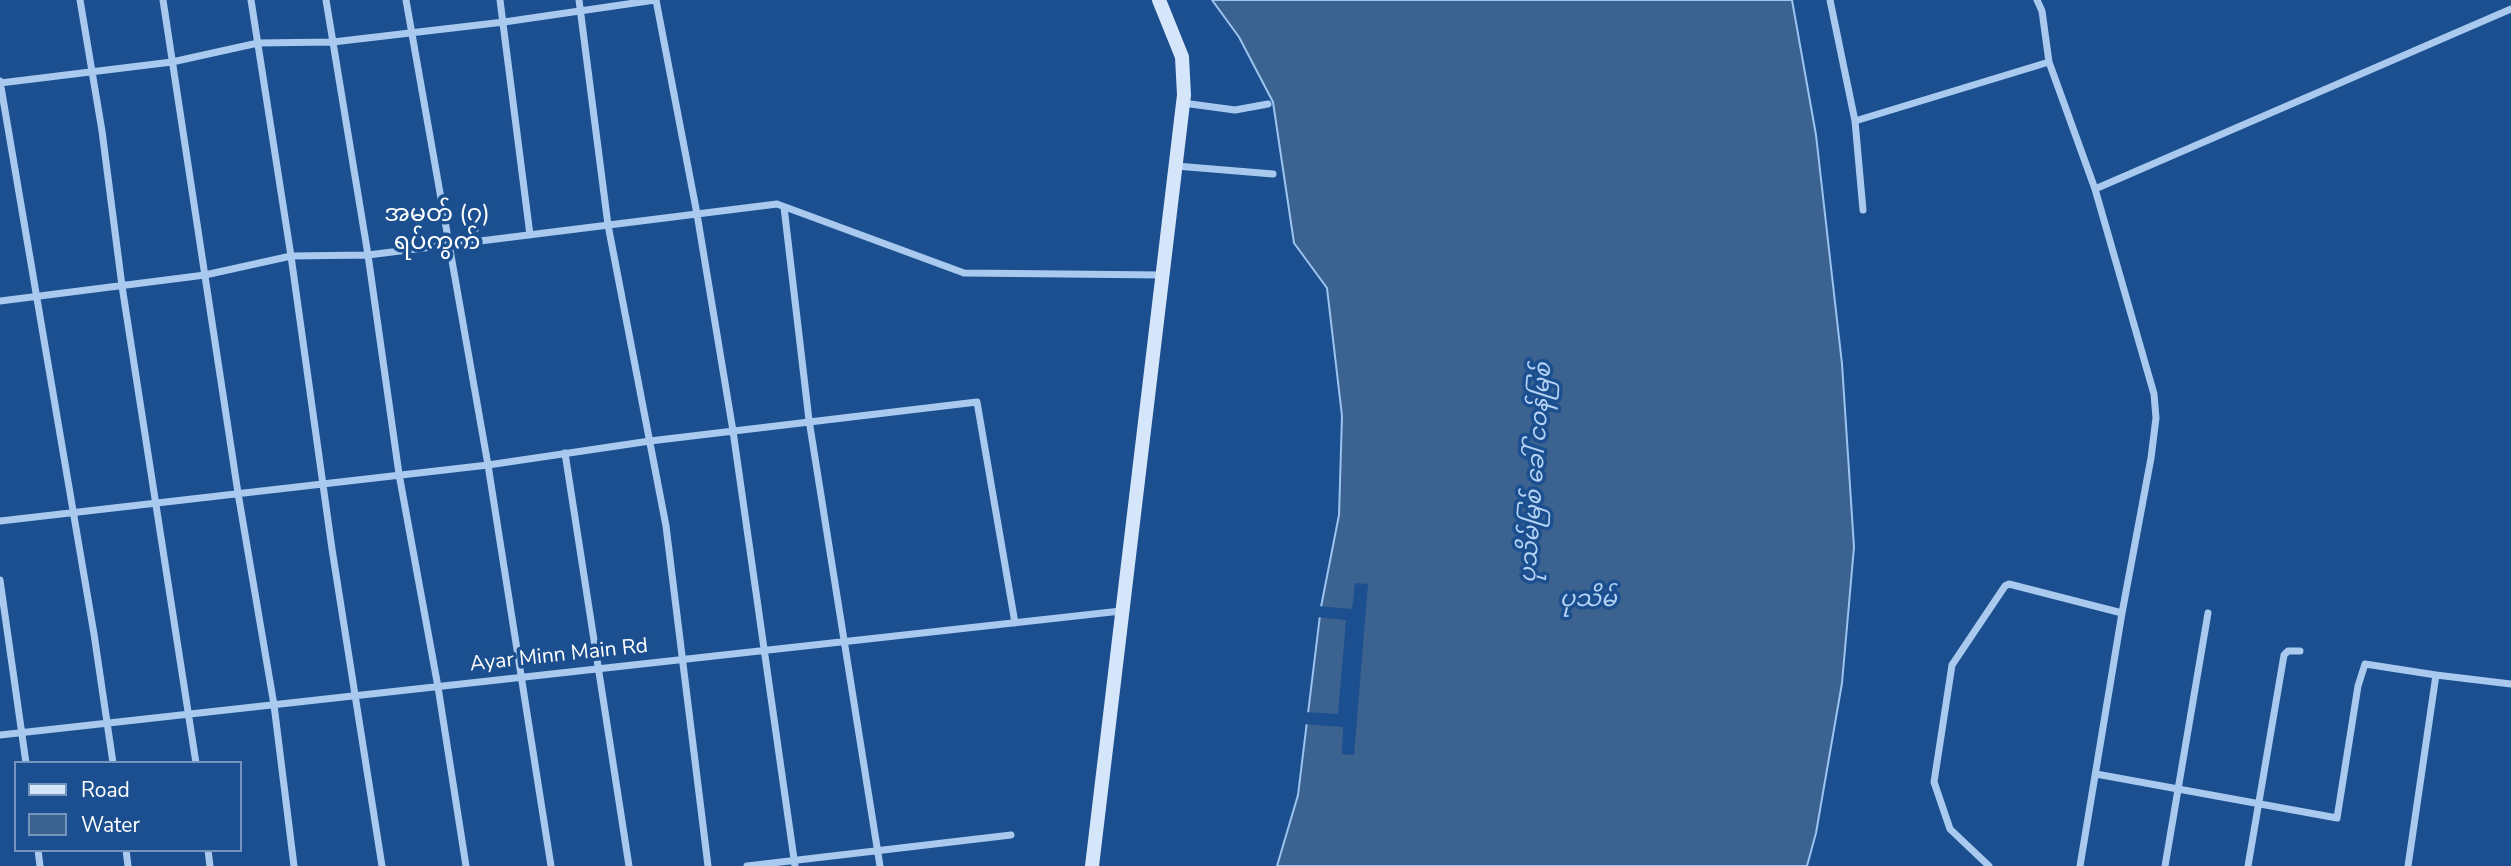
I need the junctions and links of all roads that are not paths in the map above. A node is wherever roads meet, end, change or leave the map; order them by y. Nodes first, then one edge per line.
1 (80, 0) edge
2 (163, 0) edge
3 (251, 0) edge
4 (326, 0) edge
5 (406, 0) edge
6 (500, 0) edge
7 (579, 0) edge
8 (655, 0) edge
9 (1159, 0) edge
10 (1830, 0) edge
11 (2037, 0) edge
12 (2511, 9) edge
13 (581, 10) junction
14 (504, 22) junction
15 (411, 33) junction
16 (258, 43) junction
17 (333, 43) junction
18 (172, 62) junction
19 (2049, 62) junction
20 (91, 72) junction
21 (0, 82) edge
22 (1183, 103) junction
23 (1268, 104) dead end
24 (1855, 121) junction
25 (1176, 166) junction
26 (1273, 174) dead end
27 (2095, 189) junction
28 (784, 206) junction
29 (1863, 210) dead end
30 (697, 214) junction
31 (608, 225) junction
32 (530, 235) junction
33 (448, 245) junction
34 (368, 255) junction
35 (291, 256) junction
36 (205, 275) junction
37 (1163, 275) junction
38 (122, 286) junction
39 (36, 296) junction
40 (0, 301) edge
41 (809, 420) junction
42 (733, 431) junction
43 (650, 441) junction
44 (565, 453) junction
45 (488, 465) junction
46 (399, 474) junction
47 (323, 483) junction
48 (238, 493) junction
49 (154, 503) junction
50 (73, 513) junction
51 (0, 521) edge
52 (0, 580) edge
53 (1121, 611) junction
54 (2122, 613) junction
55 (2208, 613) dead end
56 (1015, 623) junction
57 (845, 642) junction
58 (765, 650) junction
59 (2300, 651) dead end
60 (684, 659) junction
61 (599, 669) junction
62 (2436, 675) junction
63 (522, 677) junction
64 (2511, 684) edge
65 (438, 687) junction
66 (356, 695) junction
67 (274, 705) junction
68 (189, 714) junction
69 (107, 723) junction
70 (22, 732) junction
71 (0, 735) edge
72 (26, 761) edge
73 (113, 761) edge
74 (196, 761) edge
75 (2096, 774) junction
76 (2178, 789) junction
77 (2259, 802) junction
78 (1011, 835) dead end
79 (877, 850) junction
80 (794, 863) edge
81 (294, 866) edge
82 (382, 866) edge
83 (466, 866) edge
84 (551, 866) edge
85 (629, 866) edge
86 (709, 866) edge
87 (747, 866) edge
88 (880, 866) edge
89 (1092, 866) edge
90 (1989, 866) edge
91 (2080, 866) edge
92 (2165, 866) edge
93 (2248, 866) edge
94 (2408, 866) edge

1 - 20 street
2 - 18 street
3 - 16 street
4 - 17 street
5 - 15 street
6 - 14 street
7 - 13 street
8 - 13 street
8 - 30 street
9 - 22 street
10 - 24 street
11 - 19 street
12 - 27 street
13 - 14 street
13 - 31 street
14 - 15 street
14 - 32 street
15 - 17 street
15 - 33 street
16 - 17 street
16 - 18 street
16 - 35 street
17 - 34 street
18 - 20 street
18 - 36 street
19 - 24 street
19 - 27 street
20 - 21 street
20 - 38 street
21 - 39 street
22 - 23 street
22 - 25 street
24 - 29 street
25 - 26 street
25 - 37 street
27 - 54 street
28 - 30 street
28 - 37 street
28 - 41 street
30 - 31 street
30 - 42 street
31 - 32 street
31 - 43 street
32 - 33 street
33 - 34 street
33 - 45 street
34 - 35 street
34 - 46 street
35 - 36 street
35 - 47 street
36 - 38 street
36 - 48 street
37 - 53 street
38 - 39 street
38 - 49 street
39 - 40 street
39 - 50 street
41 - 42 street
41 - 56 street
41 - 57 street
42 - 43 street
42 - 58 street
43 - 44 street
43 - 60 street
44 - 45 street
44 - 61 street
45 - 46 street
45 - 63 street
46 - 47 street
46 - 65 street
47 - 48 street
47 - 66 street
48 - 49 street
48 - 67 street
49 - 50 street
49 - 68 street
50 - 51 street
50 - 69 street
52 - 70 street
53 - 56 street, Ayar Minn Main Rd
53 - 89 street
54 - 75 street
54 - 90 street
55 - 76 street
56 - 57 street, Ayar Minn Main Rd
57 - 58 street, Ayar Minn Main Rd
57 - 79 street
58 - 60 street, Ayar Minn Main Rd
58 - 80 street
59 - 77 street
60 - 61 street, Ayar Minn Main Rd
60 - 86 street
61 - 63 street, Ayar Minn Main Rd
61 - 85 street
62 - 64 street
62 - 77 street
62 - 94 street
63 - 65 street, Ayar Minn Main Rd
63 - 84 street
65 - 66 street, Ayar Minn Main Rd
65 - 83 street
66 - 67 street, Ayar Minn Main Rd
66 - 82 street
67 - 68 street, Ayar Minn Main Rd
67 - 81 street
68 - 69 street, Ayar Minn Main Rd
68 - 74 street
69 - 70 street, Ayar Minn Main Rd
69 - 73 street
70 - 71 street, Ayar Minn Main Rd
70 - 72 street
75 - 76 street
75 - 91 street
76 - 77 street
76 - 92 street
77 - 93 street
78 - 79 street
79 - 80 street
79 - 88 street
80 - 87 street

